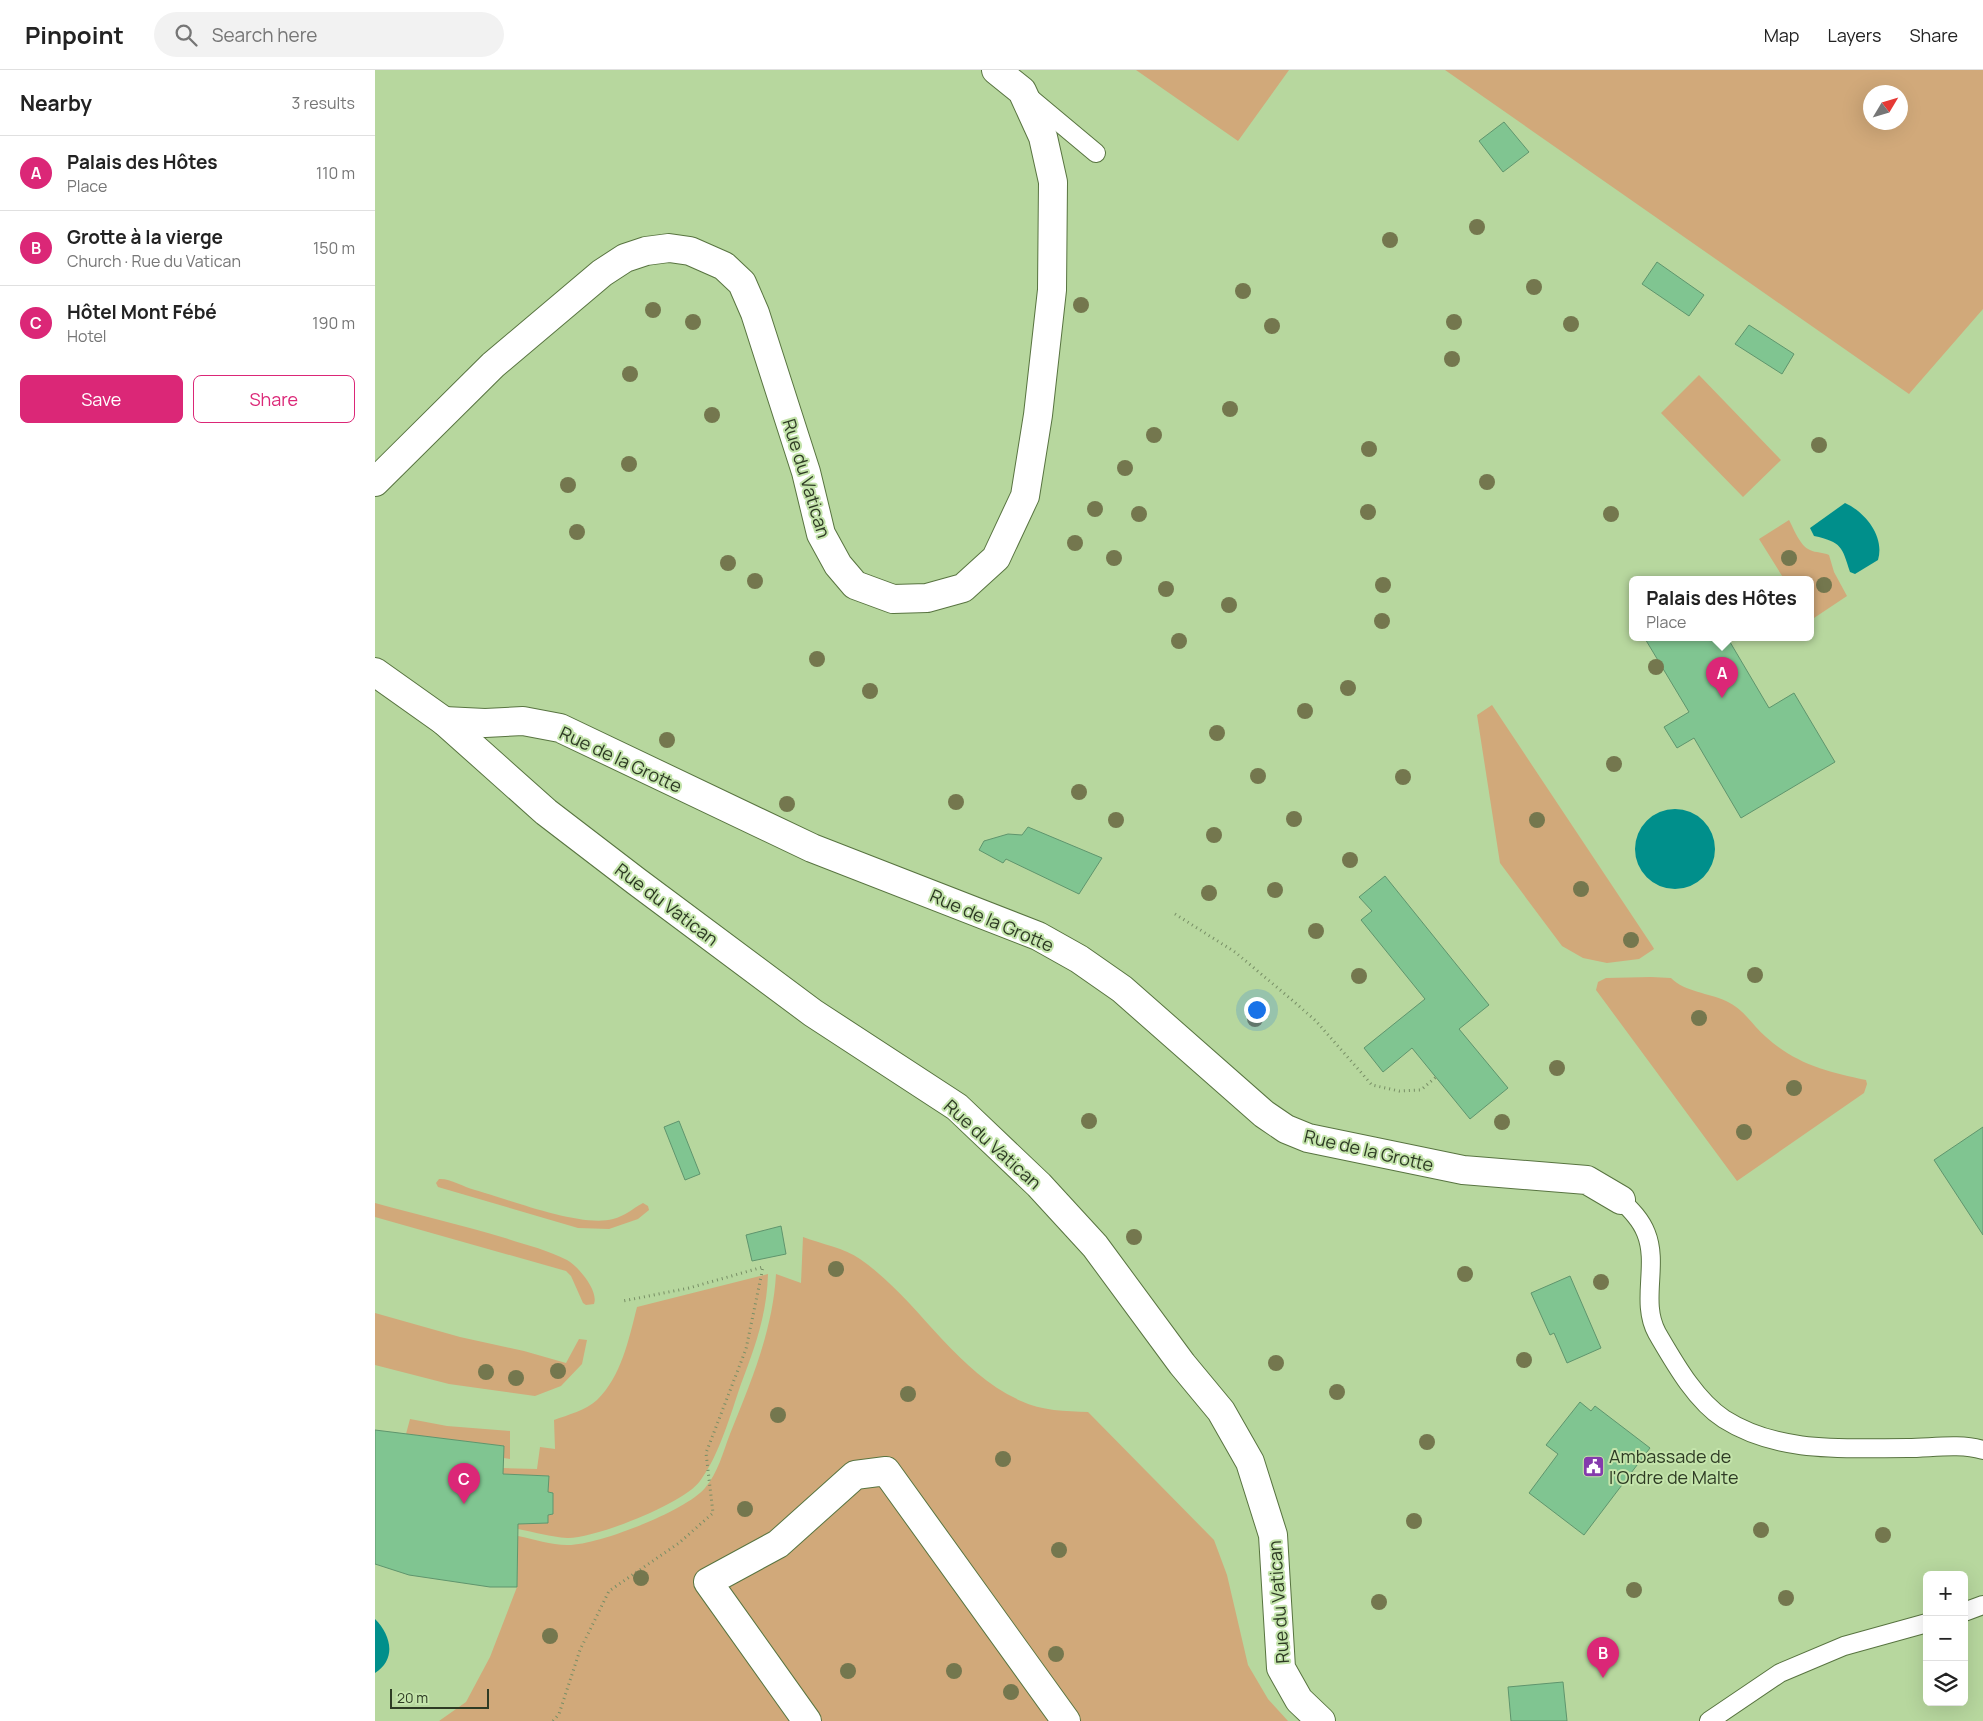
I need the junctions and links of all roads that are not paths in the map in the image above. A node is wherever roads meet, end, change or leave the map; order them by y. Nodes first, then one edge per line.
1 (996, 70) edge
2 (1022, 91) junction
3 (1096, 153) dead end
4 (375, 482) edge
5 (375, 672) edge
6 (444, 721) junction
7 (1621, 1200) joint
8 (1983, 1450) edge
9 (1983, 1605) edge
10 (1968, 1611) edge
11 (1923, 1624) edge
12 (807, 1721) edge
13 (1067, 1721) edge
14 (1321, 1721) edge
15 (1709, 1721) edge

1 - 2 street, Rue du Vatican
2 - 3 lane
2 - 4 street, Rue du Vatican
5 - 6 street, Rue du Vatican
6 - 7 street, Rue de la Grotte
6 - 14 street, Rue du Vatican
7 - 8 lane
9 - 10 lane
11 - 15 lane
12 - 13 street

